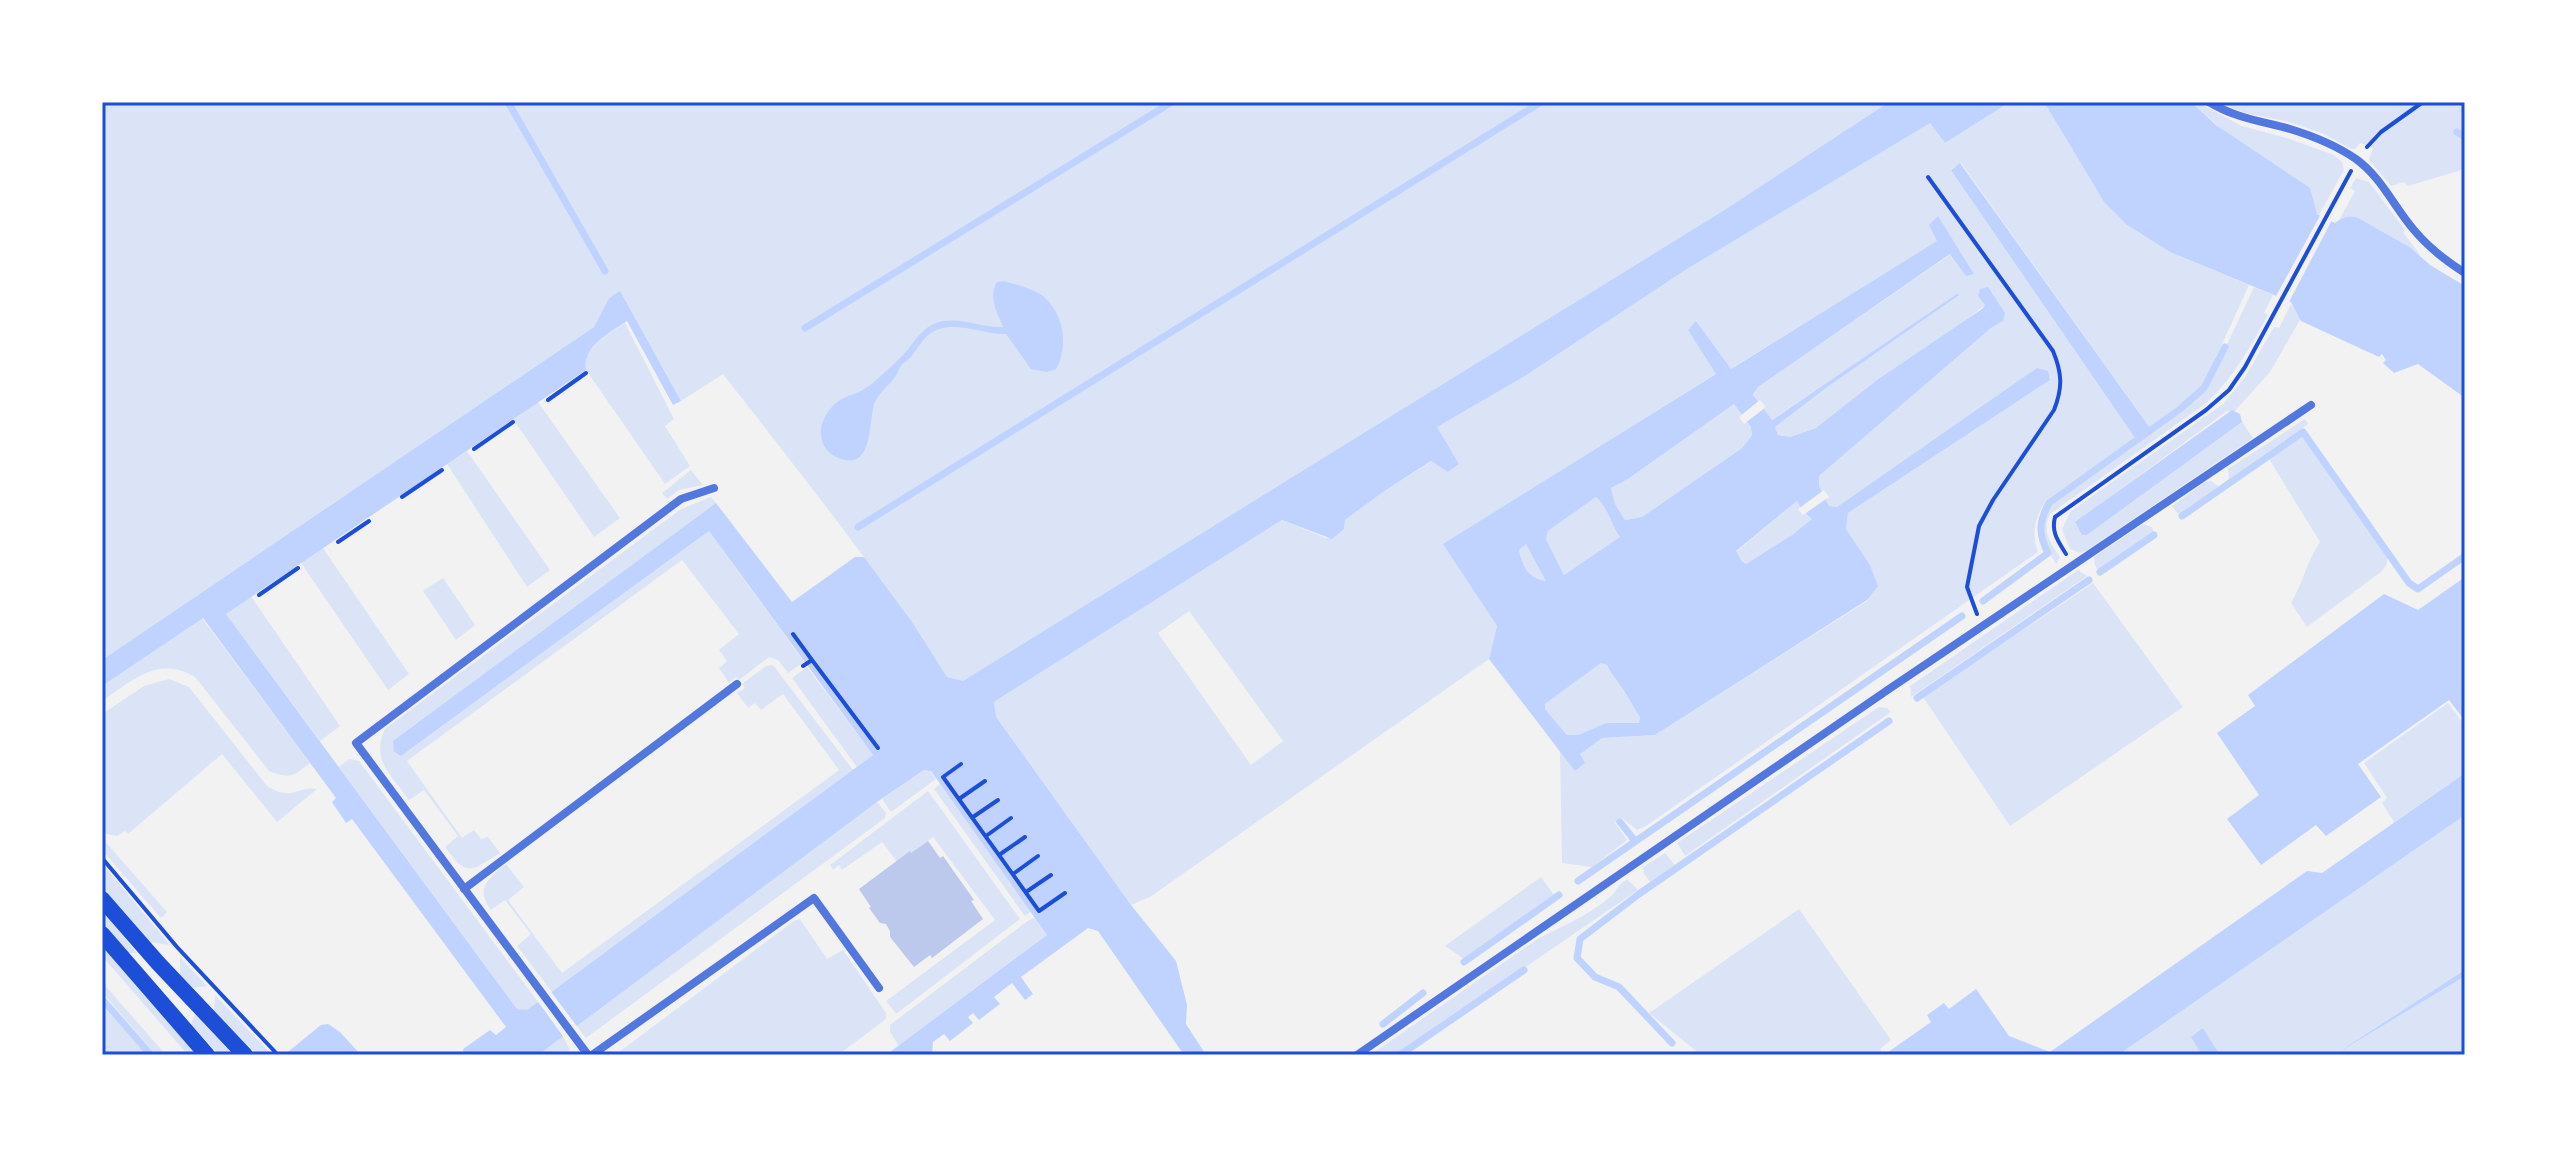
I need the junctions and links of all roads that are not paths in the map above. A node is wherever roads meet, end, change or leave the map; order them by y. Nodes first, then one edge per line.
1 (2209, 102) edge
2 (2465, 273) edge
3 (2311, 405) dead end
4 (714, 488) dead end
5 (737, 684) dead end
6 (464, 889) junction
7 (102, 899) edge
8 (102, 934) edge
9 (879, 988) dead end
10 (207, 1055) edge
11 (245, 1055) edge
12 (590, 1055) edge
13 (1357, 1055) edge

1 - 2 street
3 - 13 street
4 - 6 street
5 - 6 street
6 - 12 street
7 - 11 main road
8 - 10 main road
9 - 12 street

